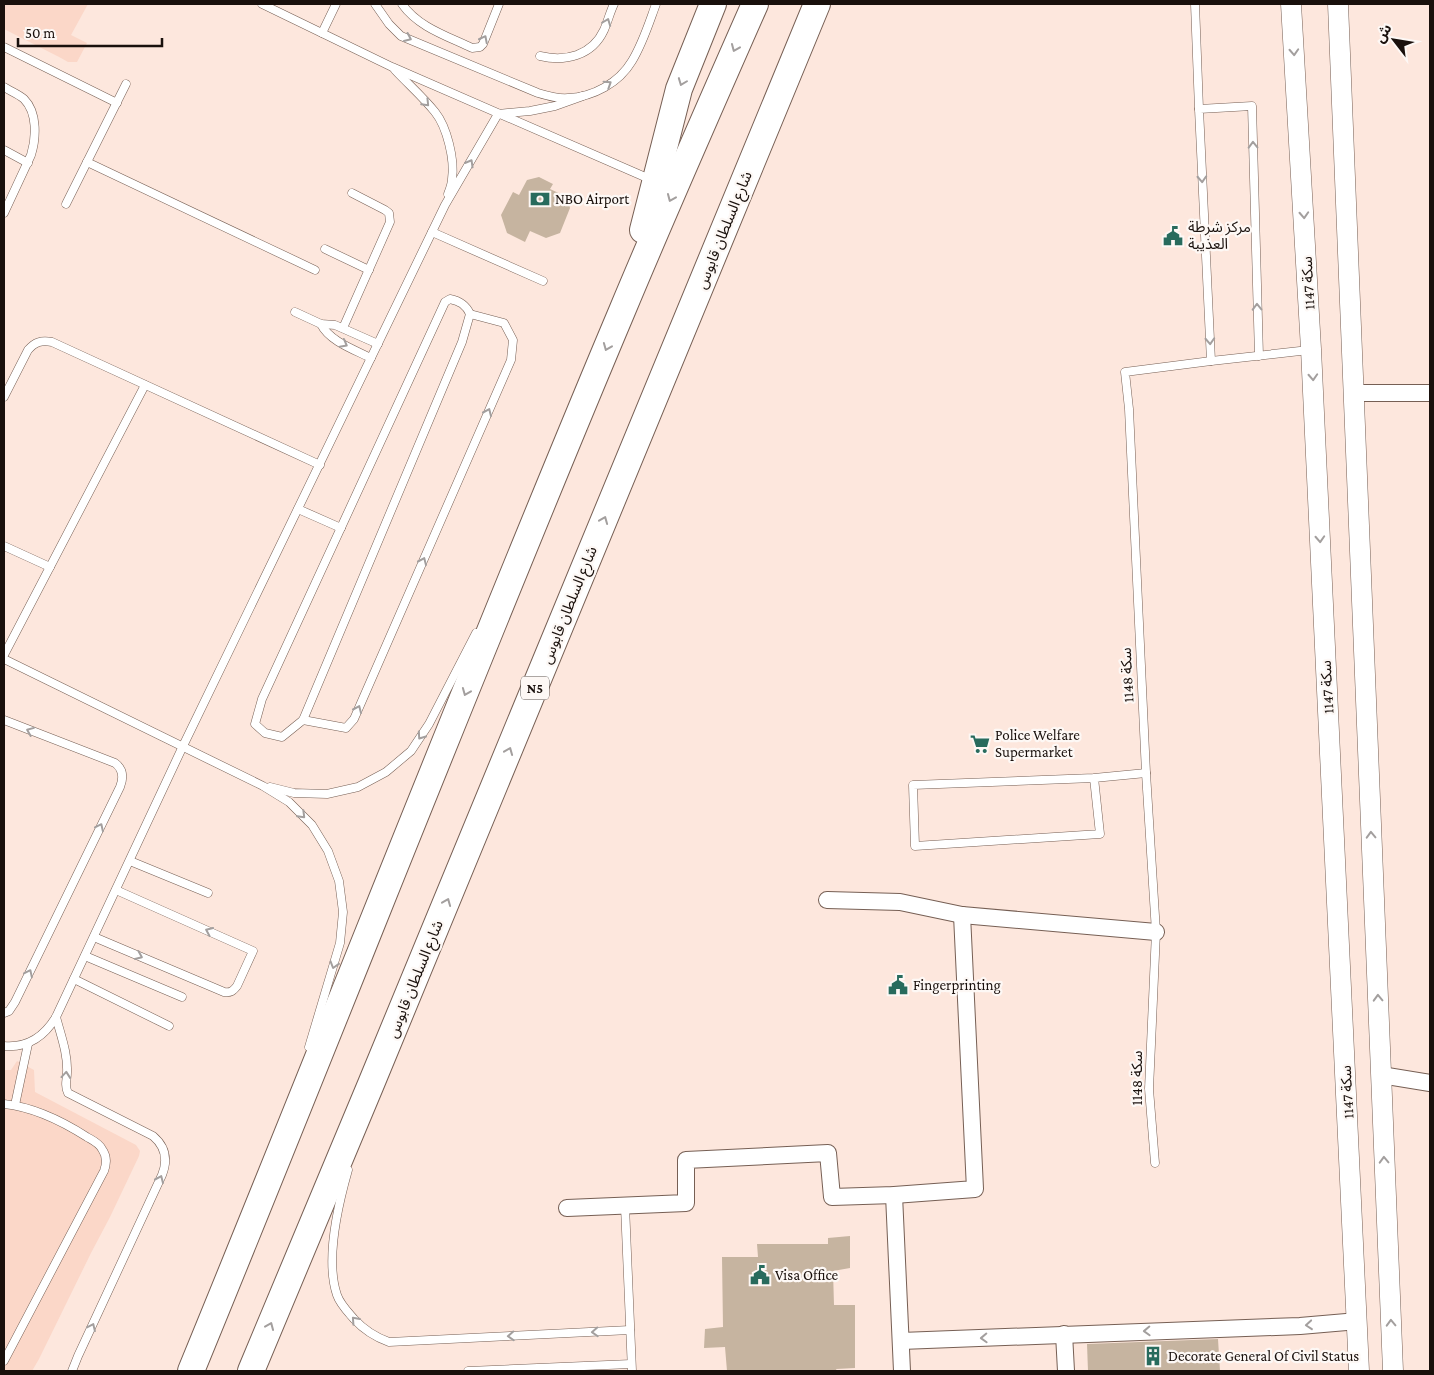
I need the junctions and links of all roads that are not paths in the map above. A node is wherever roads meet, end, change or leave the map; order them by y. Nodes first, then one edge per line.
1 (262, 4) edge
2 (336, 4) edge
3 (375, 4) edge
4 (402, 4) edge
5 (499, 4) edge
6 (614, 4) edge
7 (656, 4) edge
8 (713, 4) edge
9 (755, 4) edge
10 (817, 4) edge
11 (1195, 4) edge
12 (1292, 4) edge
13 (1338, 4) edge
14 (322, 33) junction
15 (4, 47) edge
16 (540, 56) dead end
17 (392, 67) junction
18 (126, 84) dead end
19 (4, 87) edge
20 (583, 96) junction
21 (117, 102) junction
22 (1199, 109) junction
23 (498, 114) junction
24 (4, 150) edge
25 (87, 162) junction
26 (28, 163) junction
27 (655, 182) junction
28 (352, 193) dead end
29 (66, 204) dead end
30 (445, 205) junction
31 (4, 213) edge
32 (432, 232) junction
33 (325, 249) dead end
34 (315, 270) dead end
35 (368, 270) junction
36 (543, 281) dead end
37 (622, 309) junction
38 (295, 312) dead end
39 (470, 314) junction
40 (321, 324) junction
41 (343, 328) junction
42 (378, 344) junction
43 (1311, 350) junction
44 (1258, 356) junction
45 (371, 358) junction
46 (1211, 361) junction
47 (145, 384) junction
48 (1430, 393) edge
49 (1353, 394) junction
50 (4, 397) edge
51 (320, 464) junction
52 (541, 507) junction
53 (298, 509) junction
54 (341, 528) junction
55 (4, 546) edge
56 (50, 567) junction
57 (496, 594) dead end
58 (478, 629) dead end
59 (4, 657) edge
60 (4, 720) edge
61 (303, 720) junction
62 (183, 746) junction
63 (1146, 773) junction
64 (1094, 778) junction
65 (263, 786) junction
66 (130, 861) junction
67 (116, 890) junction
68 (208, 893) dead end
69 (827, 900) dead end
70 (962, 915) junction
71 (1156, 932) junction
72 (94, 938) junction
73 (85, 956) junction
74 (74, 979) junction
75 (182, 997) dead end
76 (4, 1013) edge
77 (56, 1017) junction
78 (169, 1026) dead end
79 (28, 1044) junction
80 (4, 1046) edge
81 (307, 1055) dead end
82 (1381, 1075) junction
83 (1430, 1083) edge
84 (371, 1084) junction
85 (295, 1092) dead end
86 (4, 1104) edge
87 (15, 1105) junction
88 (356, 1139) dead end
89 (1155, 1163) dead end
90 (349, 1166) dead end
91 (267, 1185) junction
92 (894, 1195) junction
93 (626, 1206) junction
94 (567, 1208) dead end
95 (1358, 1321) junction
96 (630, 1330) junction
97 (1064, 1334) junction
98 (901, 1341) junction
99 (4, 1361) edge
100 (632, 1368) edge
101 (72, 1371) edge
102 (191, 1371) edge
103 (251, 1371) edge
104 (468, 1371) edge
105 (902, 1371) edge
106 (1066, 1371) edge
107 (1360, 1371) edge
108 (1393, 1371) edge

1 - 14 lane
2 - 14 lane
3 -> 20 lane
4 -> 5 lane
16 -> 6 lane
20 -> 7 lane
8 -> 27 highway
9 -> 37 highway
84 -> 10 highway, شارع السلطان قابوس / N5
11 - 22 lane
12 -> 43 street, سكة 1147
13 - 49 street
14 - 17 lane
15 - 21 lane
17 - 23 lane
17 -> 30 lane
18 - 21 lane
19 - 26 lane
20 - 23 lane
21 - 25 lane
44 -> 22 lane
22 -> 46 lane
23 - 27 lane
30 -> 23 lane
24 - 26 lane
25 - 29 lane
25 - 34 lane
26 - 31 lane
27 - 37 highway
28 - 35 lane
30 - 32 lane
32 - 36 lane
32 - 42 lane
33 - 35 lane
35 - 41 lane
37 -> 52 highway
38 - 40 lane
39 - 54 lane
39 - 61 lane
61 -> 39 lane
40 - 41 lane
40 -> 45 lane
41 - 42 lane
42 - 45 lane
43 - 44 lane, سكة 1148
43 -> 95 street, سكة 1147
44 - 46 lane, سكة 1148
45 - 51 lane
46 - 63 lane, سكة 1148
47 - 50 lane
47 - 51 lane
47 - 56 lane
48 - 49 street
82 -> 49 street
51 - 53 lane
52 - 57 lane
52 -> 91 highway
53 - 54 lane
53 - 62 lane
54 - 61 lane
55 - 56 lane
56 - 59 lane
58 -> 65 lane
59 - 62 lane
76 -> 60 lane
62 - 65 lane
62 - 66 lane
63 - 64 lane
63 - 71 lane, سكة 1148
64 - 64 lane
65 -> 81 lane
66 - 67 lane
66 - 68 lane
67 - 72 lane
72 -> 67 lane
69 - 70 street
70 - 71 street
70 - 92 street
71 - 89 lane, سكة 1148
72 - 73 lane
73 - 74 lane
73 - 75 lane
74 - 77 lane
74 - 78 lane
77 - 79 lane
101 -> 77 lane
79 - 80 lane
79 - 87 lane
82 - 83 street
108 -> 82 street
84 - 88 lane
103 -> 84 highway, شارع السلطان قابوس / N5
85 - 91 lane
86 - 87 lane
87 - 99 lane
96 -> 90 lane
91 - 102 highway
92 - 93 street
92 - 98 street
93 - 94 street
93 - 96 lane
95 -> 97 street
95 - 107 street, سكة 1147
96 - 100 lane
97 -> 98 street
97 - 106 street
98 - 105 street
100 - 104 lane

